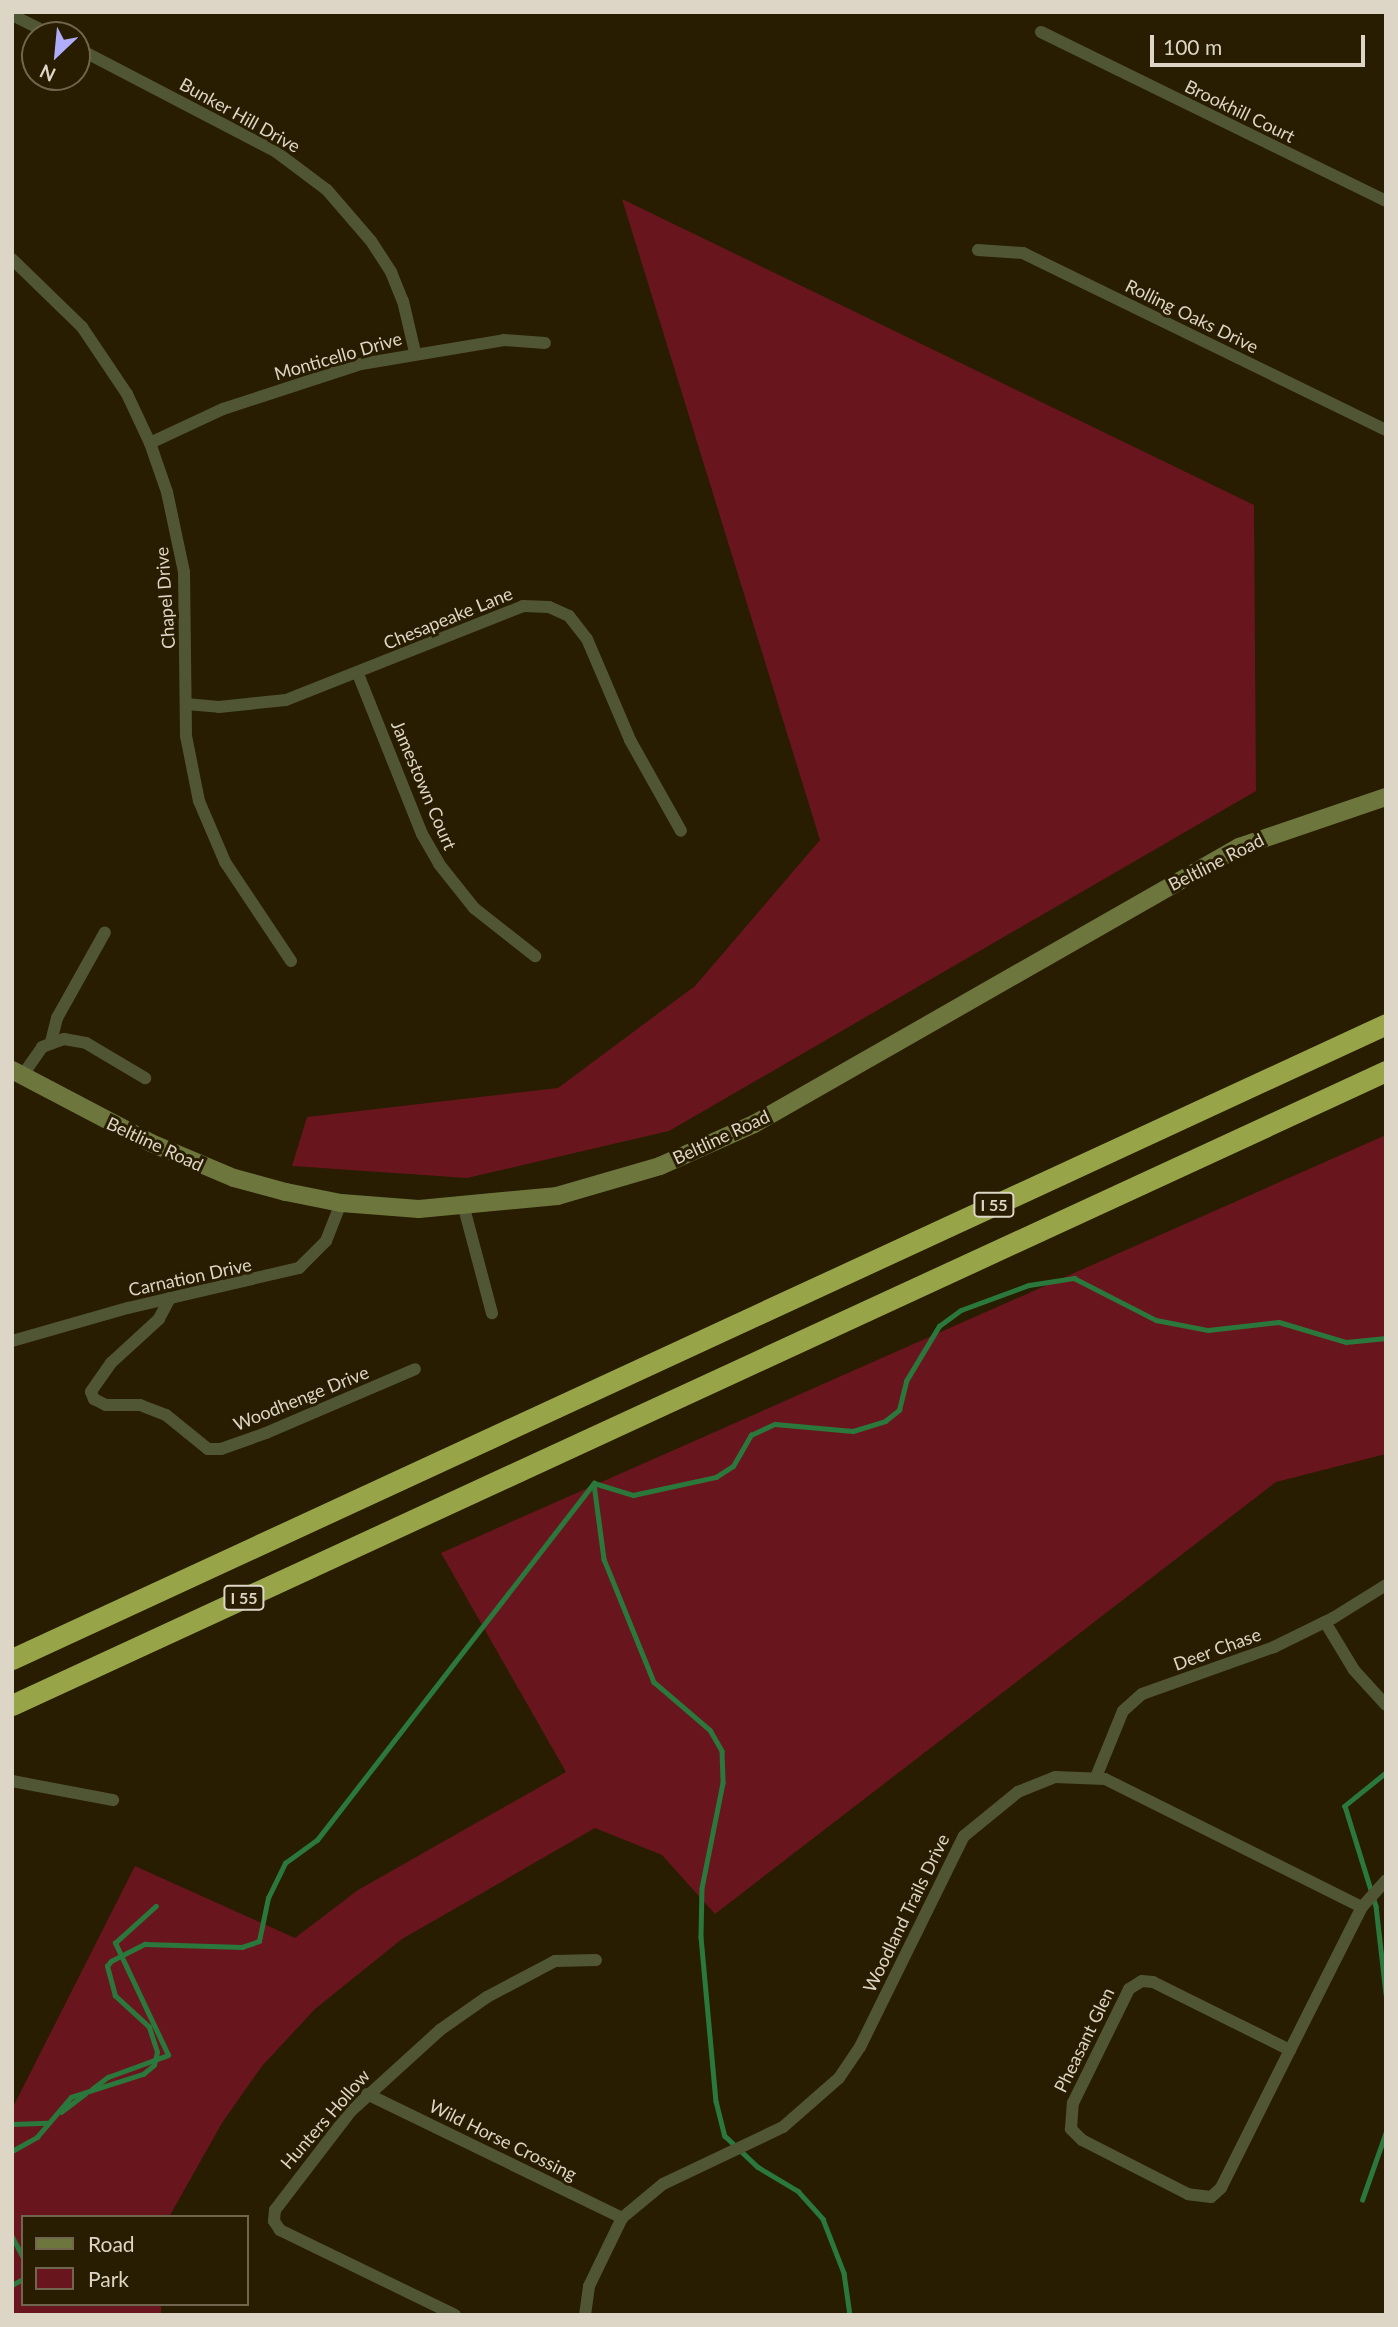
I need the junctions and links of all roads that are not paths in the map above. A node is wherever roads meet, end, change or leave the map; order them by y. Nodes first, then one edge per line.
1 (1041, 32) dead end
2 (91, 55) edge
3 (1386, 201) edge
4 (978, 250) dead end
5 (12, 259) edge
6 (545, 343) dead end
7 (415, 352) junction
8 (1386, 430) edge
9 (150, 443) junction
10 (358, 674) junction
11 (186, 704) junction
12 (1386, 797) edge
13 (681, 831) dead end
14 (105, 932) dead end
15 (535, 956) dead end
16 (291, 961) dead end
17 (1386, 1024) edge
18 (51, 1042) junction
19 (1386, 1070) edge
20 (17, 1073) edge
21 (145, 1077) dead end
22 (341, 1203) junction
23 (464, 1208) junction
24 (170, 1298) junction
25 (492, 1313) dead end
26 (12, 1341) edge
27 (415, 1369) dead end
28 (1386, 1585) edge
29 (1325, 1622) junction
30 (12, 1659) edge
31 (12, 1705) edge
32 (1386, 1705) edge
33 (1096, 1777) junction
34 (12, 1781) edge
35 (113, 1800) dead end
36 (1386, 1880) edge
37 (1362, 1907) junction
38 (596, 1961) dead end
39 (1290, 2050) junction
40 (368, 2094) junction
41 (622, 2218) junction
42 (455, 2315) edge
43 (585, 2315) edge

1 - 3 street, Brookhill Court
2 - 7 street, Bunker Hill Drive
4 - 8 street, Rolling Oaks Drive
5 - 9 street, Chapel Drive
6 - 7 street, Monticello Drive
7 - 9 street, Monticello Drive
9 - 11 street, Chapel Drive
10 - 11 street, Chesapeake Lane
10 - 13 street, Chesapeake Lane
10 - 15 street, Jamestown Court
11 - 16 street, Chapel Drive
12 - 23 main road, Beltline Road
14 - 18 street
17 - 30 highway, I 55
18 - 20 street
18 - 21 street
19 - 31 highway, I 55
20 - 22 main road, Beltline Road
22 - 23 main road, Beltline Road
22 - 24 street, Carnation Drive
23 - 25 street
24 - 26 street, Carnation Drive
24 - 27 street, Woodhenge Drive
28 - 29 street, Deer Chase
29 - 32 street
29 - 33 street, Deer Chase
33 - 37 street, Woodland Trails Drive
33 - 41 street, Woodland Trails Drive
34 - 35 street
36 - 37 street, Pheasant Glen
37 - 39 street, Pheasant Glen
38 - 40 street, Hunters Hollow
39 - 39 street, Pheasant Glen
40 - 41 street, Wild Horse Crossing
40 - 42 street, Hunters Hollow
41 - 43 street, Woodland Trails Drive

